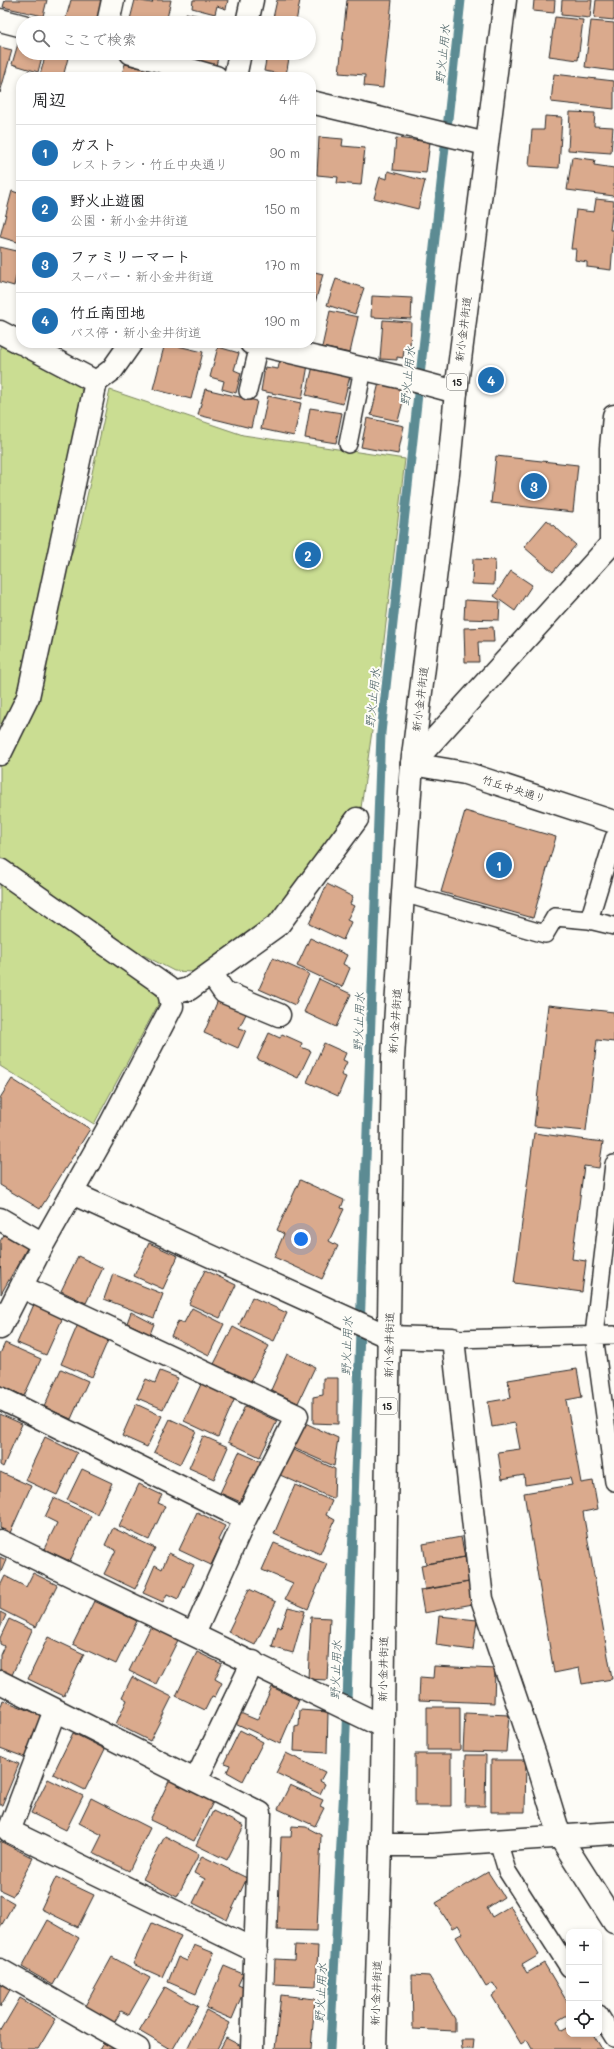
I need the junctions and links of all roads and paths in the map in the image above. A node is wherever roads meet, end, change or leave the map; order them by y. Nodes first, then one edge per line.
1 (113, 0) edge
2 (252, 0) edge
3 (505, 0) edge
4 (110, 16) edge
5 (249, 16) edge
6 (0, 20) edge
7 (16, 24) edge
8 (156, 60) edge
9 (239, 60) edge
10 (198, 72) edge
11 (236, 72) edge
12 (316, 103) edge
13 (486, 144) junction
14 (0, 332) edge
15 (16, 340) edge
16 (31, 348) edge
17 (127, 348) edge
18 (254, 348) edge
19 (272, 348) edge
20 (363, 369) junction
21 (96, 382) junction
22 (248, 391) dead end
23 (456, 392) junction
24 (614, 416) edge
25 (348, 444) dead end
26 (612, 543) edge
27 (0, 754) edge
28 (412, 764) junction
29 (357, 819) dead end
30 (614, 822) edge
31 (614, 838) edge
32 (0, 870) edge
33 (403, 893) junction
34 (589, 920) junction
35 (614, 926) edge
36 (211, 973) junction
37 (169, 994) junction
38 (279, 1015) dead end
39 (614, 1164) edge
40 (72, 1193) junction
41 (0, 1219) edge
42 (43, 1244) junction
43 (22, 1287) junction
44 (0, 1328) edge
45 (594, 1335) junction
46 (614, 1335) edge
47 (389, 1337) junction
48 (454, 1339) junction
49 (0, 1398) edge
50 (614, 1482) edge
51 (245, 1519) junction
52 (0, 1541) edge
53 (194, 1634) junction
54 (253, 1662) junction
55 (0, 1682) edge
56 (55, 1710) junction
57 (382, 1726) junction
58 (196, 1780) junction
59 (614, 1833) edge
60 (560, 1837) junction
61 (498, 1841) junction
62 (381, 1845) junction
63 (614, 1922) edge
64 (256, 1951) junction
65 (567, 1965) edge
66 (0, 1970) edge
67 (602, 2019) edge
68 (614, 2038) edge
69 (138, 2049) edge
70 (252, 2049) edge
71 (374, 2049) edge

1 - 4 street
2 - 5 street
3 - 13 street, 新小金井街道 / 15
6 - 7 street
8 - 10 street
9 - 11 street
12 - 13 street
13 - 23 street, 新小金井街道 / 15
14 - 15 street
16 - 21 street
17 - 21 street
18 - 22 lane
19 - 20 street
20 - 23 street
20 - 25 lane
21 - 27 street
23 - 28 street, 新小金井街道 / 15
24 - 26 street
26 - 28 street
28 - 30 street, 竹丘中央通り
28 - 33 street, 新小金井街道 / 15
29 - 36 street
31 - 34 lane
32 - 37 street
33 - 34 lane
33 - 47 street, 新小金井街道 / 15
34 - 35 lane
36 - 37 street
36 - 38 street
37 - 40 street
39 - 45 lane
40 - 42 street
40 - 47 street
41 - 42 street
42 - 43 street
43 - 44 street
43 - 51 street
45 - 46 lane
45 - 48 lane
45 - 50 lane
47 - 48 street
47 - 57 street, 新小金井街道 / 15
48 - 60 street
49 - 51 street
51 - 53 street
52 - 53 street
53 - 54 street
54 - 57 street
54 - 58 street
55 - 56 street
56 - 58 street
56 - 64 street
57 - 62 street, 新小金井街道 / 15
58 - 64 street
59 - 60 street
60 - 61 street
60 - 63 street
61 - 62 street
61 - 65 lane
62 - 71 street, 新小金井街道 / 15
64 - 70 street
66 - 69 street
67 - 68 lane

